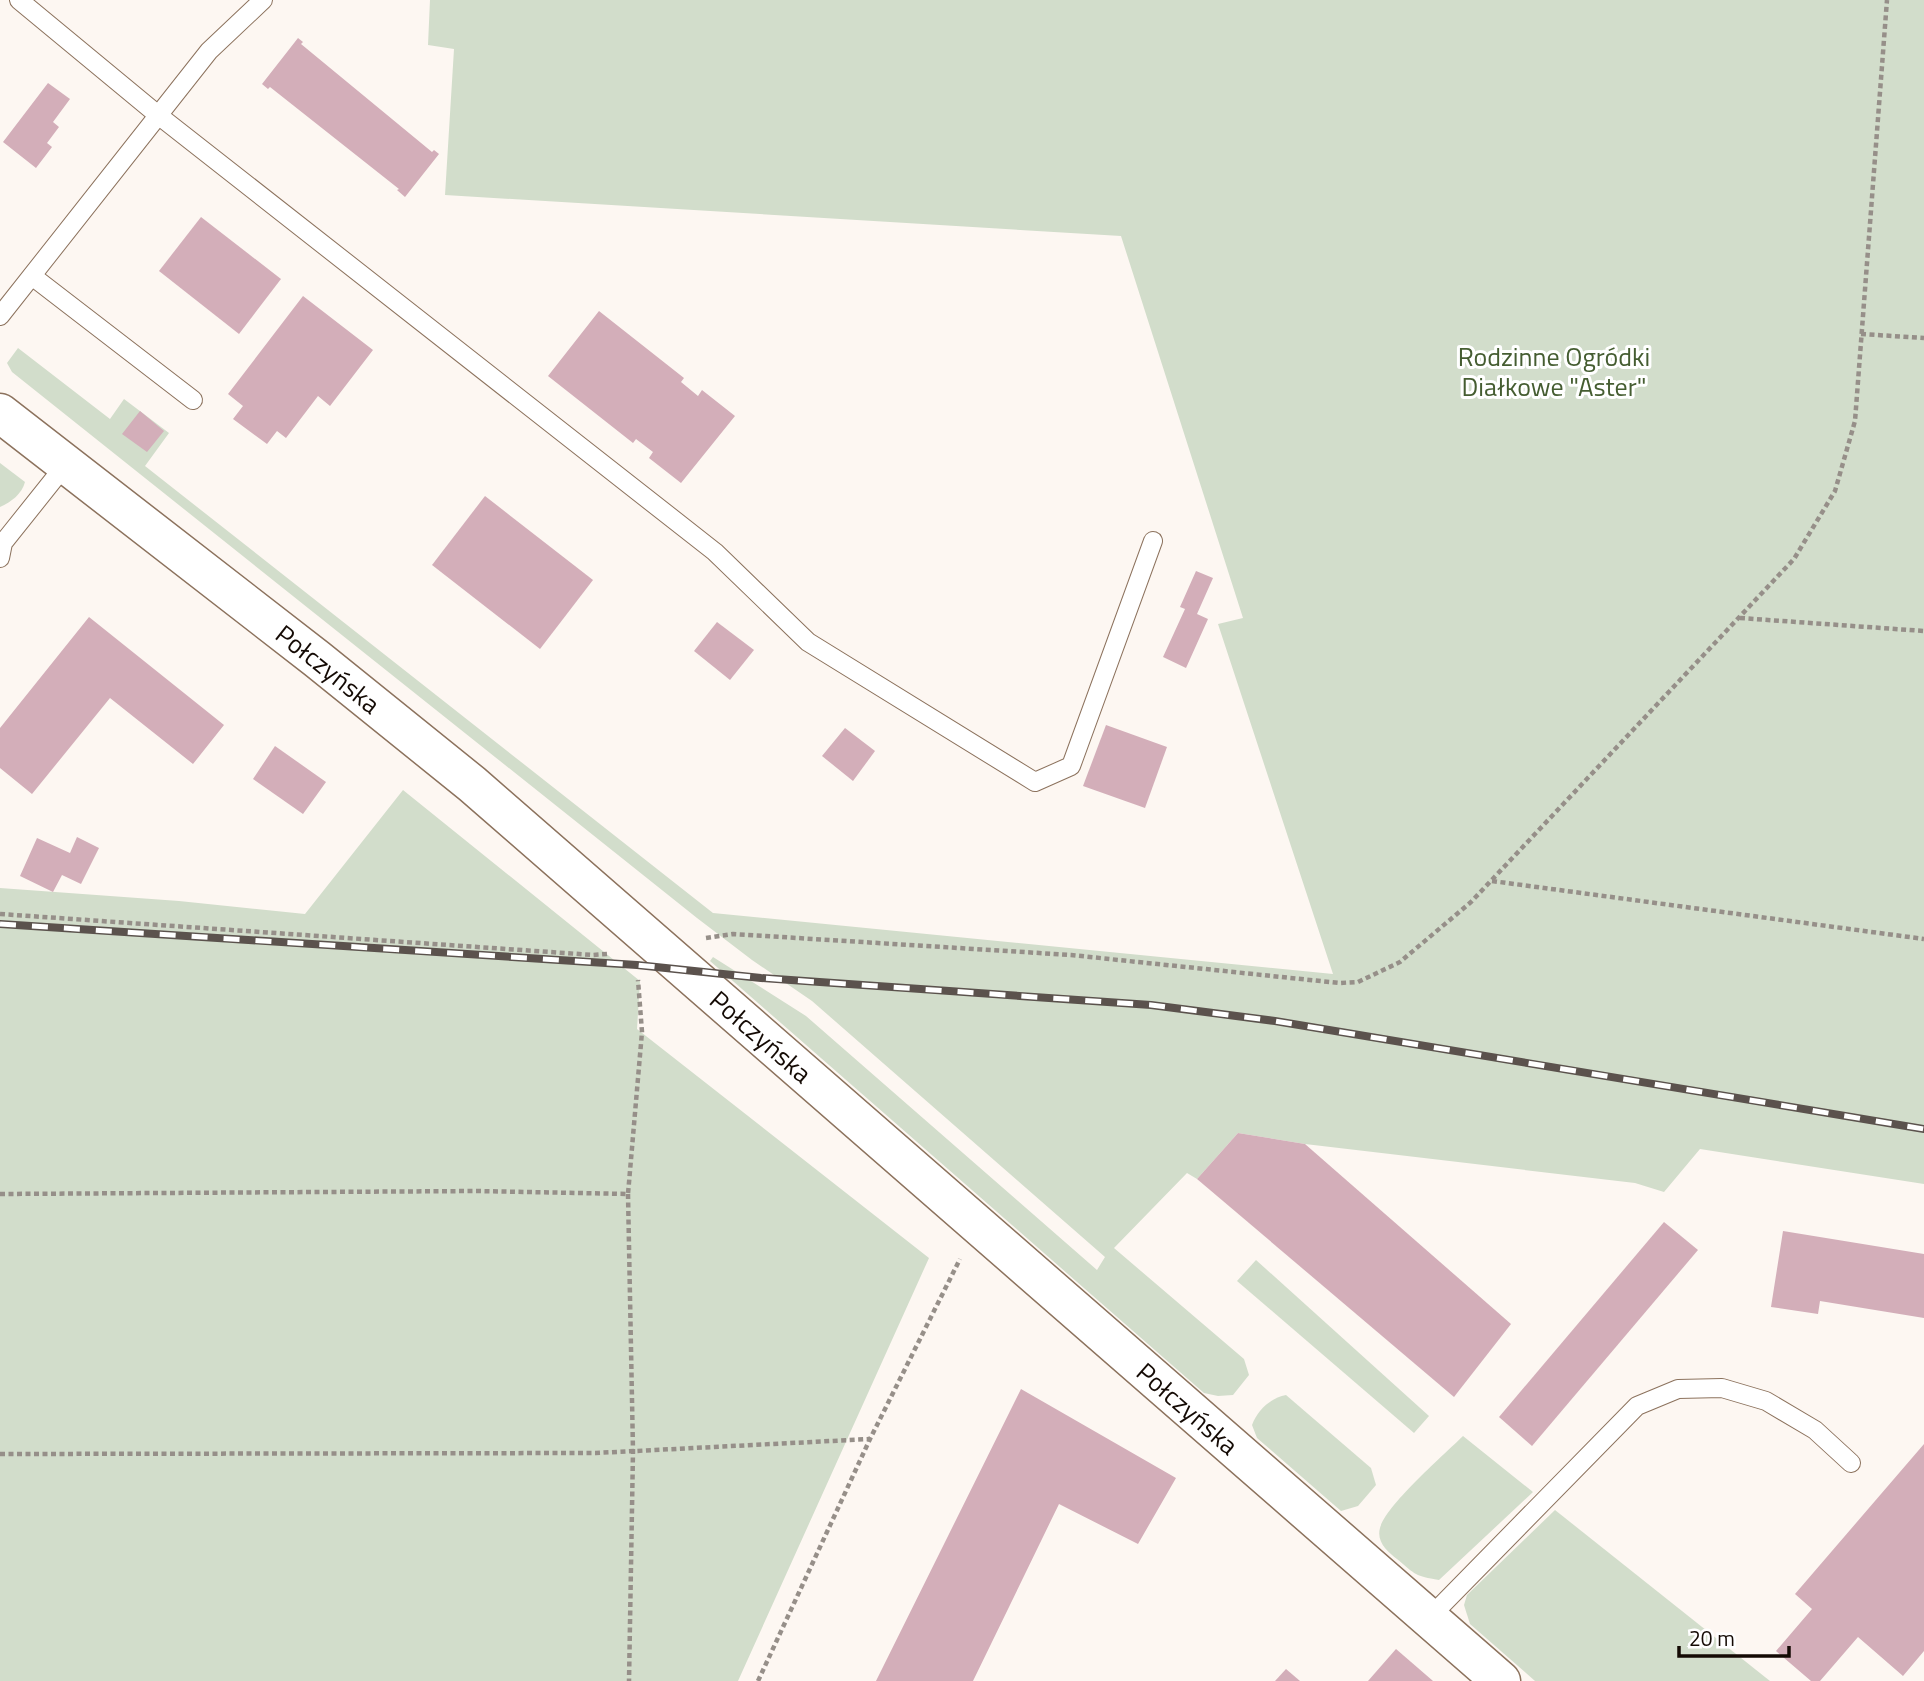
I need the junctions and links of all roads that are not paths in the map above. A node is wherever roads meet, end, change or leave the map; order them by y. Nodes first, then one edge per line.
1 (19, 0) edge
2 (263, 0) edge
3 (158, 115) junction
4 (32, 276) junction
5 (3, 307) edge
6 (193, 400) dead end
7 (0, 413) edge
8 (66, 464) junction
9 (1153, 541) dead end
10 (0, 558) edge
11 (1852, 1462) dead end
12 (1429, 1618) junction
13 (1501, 1681) edge

1 - 3 lane
2 - 3 lane
3 - 4 lane
3 - 9 lane
4 - 5 lane
4 - 6 lane
7 - 8 street, Połczyńska
8 - 10 lane
8 - 12 street, Połczyńska
11 - 12 lane
12 - 13 street, Połczyńska

